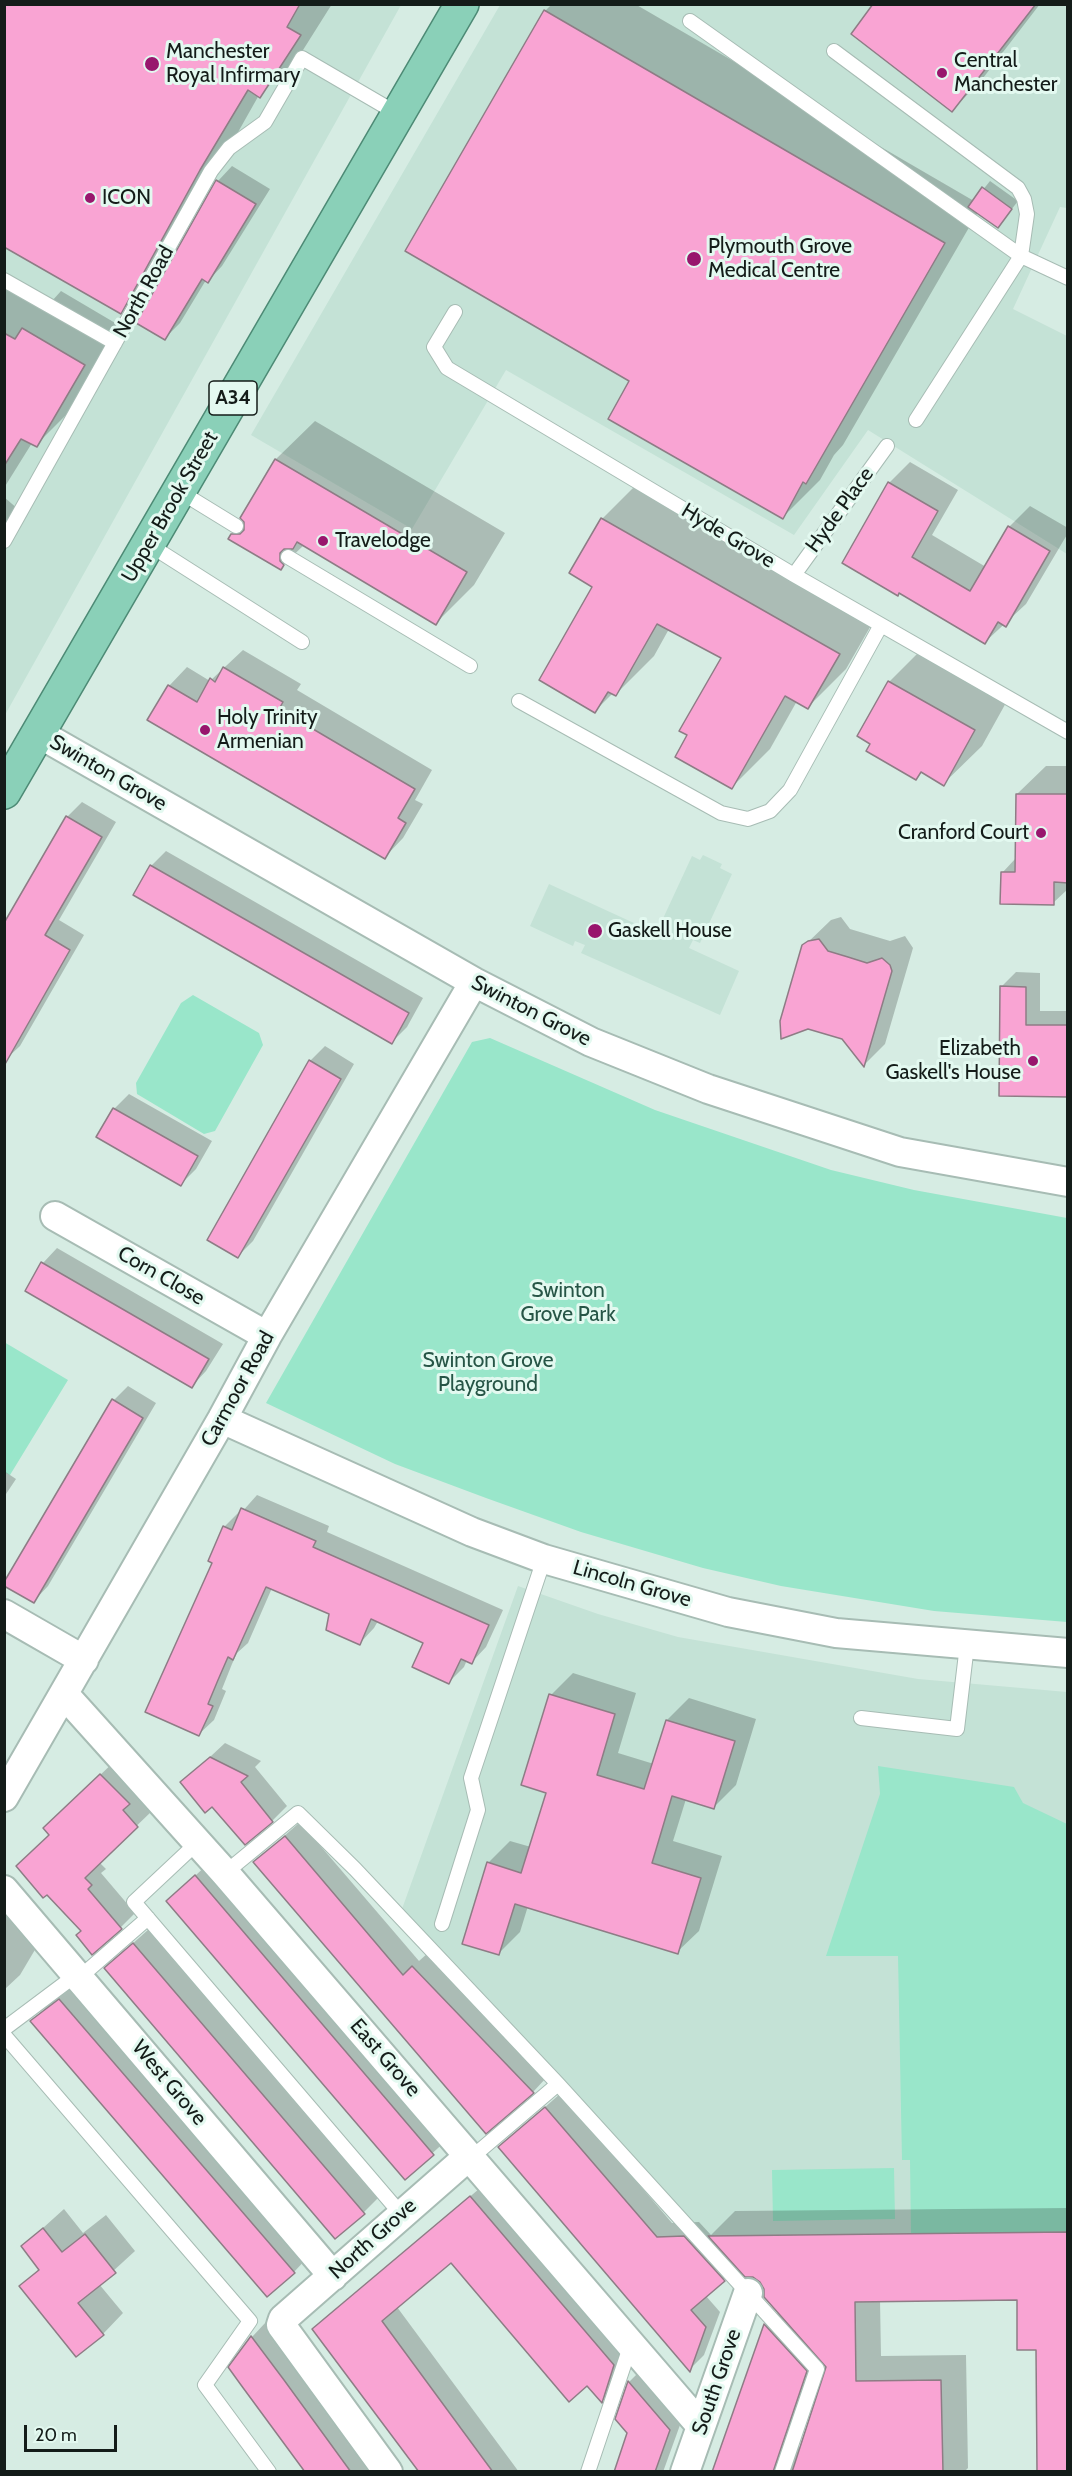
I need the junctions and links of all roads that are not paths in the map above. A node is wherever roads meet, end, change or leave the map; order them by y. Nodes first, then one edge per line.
1 (462, 4) edge
2 (690, 21) dead end
3 (834, 51) dead end
4 (398, 114) junction
5 (1021, 256) junction
6 (1068, 278) edge
7 (4, 280) edge
8 (455, 312) dead end
9 (115, 343) junction
10 (916, 420) dead end
11 (887, 446) dead end
12 (179, 491) junction
13 (236, 526) dead end
14 (4, 541) edge
15 (148, 544) junction
16 (288, 557) dead end
17 (794, 575) junction
18 (881, 626) junction
19 (302, 642) dead end
20 (470, 666) dead end
21 (519, 701) dead end
22 (1068, 732) edge
23 (38, 733) junction
24 (4, 792) edge
25 (474, 982) junction
26 (1068, 1182) edge
27 (56, 1216) dead end
28 (267, 1336) junction
29 (222, 1419) junction
30 (544, 1559) junction
31 (4, 1614) edge
32 (967, 1645) junction
33 (1068, 1653) edge
34 (84, 1660) junction
35 (64, 1694) junction
36 (861, 1718) dead end
37 (4, 1797) edge
38 (198, 1842) junction
39 (225, 1873) junction
40 (4, 1890) edge
41 (147, 1918) junction
42 (442, 1924) dead end
43 (78, 1976) junction
44 (4, 2030) edge
45 (4, 2035) edge
46 (558, 2084) junction
47 (470, 2157) junction
48 (401, 2214) junction
49 (333, 2276) junction
50 (748, 2293) junction
51 (266, 2323) junction
52 (631, 2344) junction
53 (701, 2426) junction
54 (269, 2472) edge
55 (388, 2472) edge
56 (588, 2472) edge
57 (685, 2472) edge
58 (782, 2472) edge

1 - 4 highway, Upper Brook Street / A34
2 - 5 lane
3 - 5 lane
4 - 9 lane, North Road
4 - 12 highway, Upper Brook Street / A34
5 - 6 lane
5 - 10 lane
7 - 9 lane
8 - 17 lane, Hyde Grove
9 - 14 lane, North Road
11 - 17 lane, Hyde Place
12 - 13 lane
12 - 15 highway, Upper Brook Street / A34
15 - 19 lane
15 - 23 highway, Upper Brook Street / A34
16 - 20 lane
17 - 18 lane, Hyde Grove
18 - 21 lane
18 - 22 lane, Hyde Grove
23 - 24 highway, Upper Brook Street / A34
23 - 25 street, Swinton Grove
25 - 26 street, Swinton Grove
25 - 28 street, Carmoor Road
27 - 28 street, Corn Close
28 - 29 street, Carmoor Road
29 - 30 street, Lincoln Grove
29 - 34 street, Carmoor Road
30 - 32 street, Lincoln Grove
30 - 42 lane
31 - 34 street
32 - 33 street, Lincoln Grove
32 - 36 lane
34 - 35 street, Carmoor Road
35 - 37 street, Carmoor Road
35 - 38 street, East Grove
38 - 39 street, East Grove
38 - 41 lane
39 - 46 lane
39 - 47 street, East Grove
40 - 43 street, West Grove
41 - 43 lane
41 - 48 lane
43 - 44 lane
43 - 49 street, West Grove
45 - 51 lane
46 - 47 lane
46 - 50 lane
47 - 48 street, North Grove
47 - 52 street, East Grove
48 - 49 street, North Grove
49 - 51 street, North Grove
50 - 53 street, South Grove
50 - 58 lane
51 - 54 lane
51 - 55 street
52 - 53 street, East Grove
52 - 56 lane
53 - 57 street, South Grove

